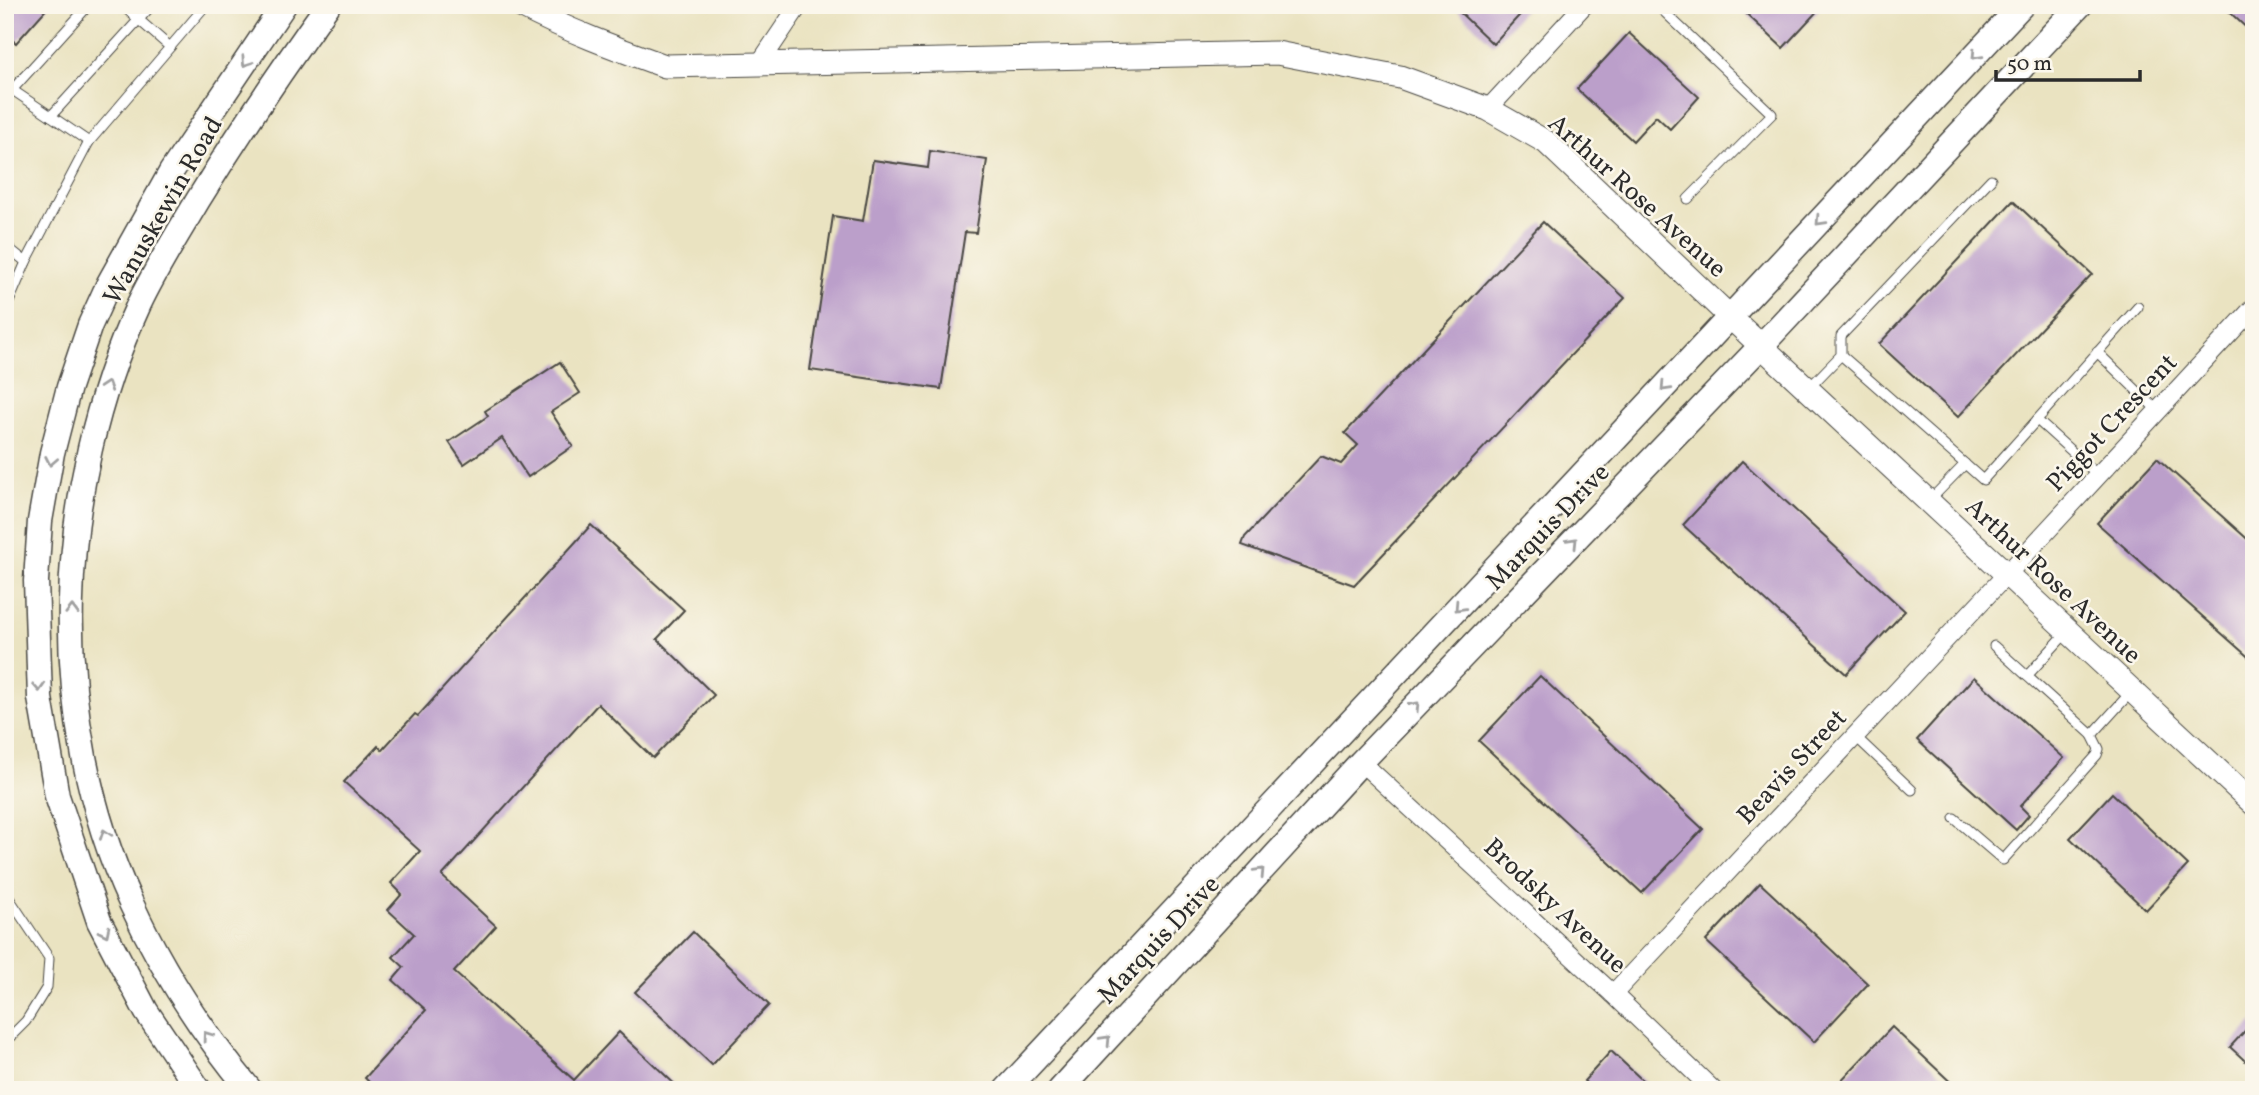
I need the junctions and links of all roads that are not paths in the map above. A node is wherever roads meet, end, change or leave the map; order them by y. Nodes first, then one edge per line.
1 (89, 5) edge
2 (122, 5) edge
3 (152, 5) edge
4 (206, 5) edge
5 (285, 5) edge
6 (328, 5) edge
7 (347, 5) edge
8 (519, 5) edge
9 (799, 5) edge
10 (1584, 5) edge
11 (1657, 5) edge
12 (2022, 5) edge
13 (2080, 5) edge
14 (139, 20) junction
15 (170, 47) junction
16 (760, 63) junction
17 (277, 76) junction
18 (9, 88) edge
19 (1488, 109) junction
20 (51, 116) junction
21 (89, 142) junction
22 (1991, 179) dead end
23 (1688, 199) dead end
24 (5, 244) edge
25 (26, 262) junction
26 (2138, 307) dead end
27 (2254, 307) edge
28 (5, 311) edge
29 (1730, 317) junction
30 (1761, 346) junction
31 (2097, 352) junction
32 (1842, 355) junction
33 (1808, 389) junction
34 (2158, 411) junction
35 (2037, 420) junction
36 (1965, 464) junction
37 (2098, 475) junction
38 (1929, 501) junction
39 (2007, 574) junction
40 (2068, 631) junction
41 (1994, 646) dead end
42 (2027, 676) junction
43 (2133, 691) junction
44 (2092, 735) junction
45 (1855, 736) junction
46 (1361, 762) junction
47 (1912, 790) dead end
48 (2254, 804) edge
49 (1954, 818) dead end
50 (5, 892) edge
51 (1613, 994) junction
52 (5, 1042) edge
53 (199, 1090) edge
54 (250, 1090) edge
55 (1006, 1090) edge
56 (1060, 1090) edge
57 (1713, 1090) edge

1 - 18 lane
2 - 14 lane
3 - 14 lane
4 - 15 lane
5 -> 53 main road, Wanuskewin Road
6 - 17 main road, Wanuskewin Road
7 - 17 main road
8 - 16 street, Arthur Rose Avenue
9 - 16 street
10 - 19 street
11 - 23 lane
12 -> 29 main road, Marquis Drive
13 - 30 main road, Marquis Drive
14 - 15 lane
14 - 20 lane
15 - 21 lane
16 - 19 street, Arthur Rose Avenue
54 -> 17 main road, Wanuskewin Road
18 - 20 lane
19 - 29 street, Arthur Rose Avenue
20 - 21 lane
21 - 25 lane
22 - 32 lane
24 - 25 lane
25 - 28 lane
26 - 31 lane
27 - 34 street, Piggot Crescent
29 - 30 street, Arthur Rose Avenue
29 -> 55 main road, Marquis Drive
30 - 33 street, Arthur Rose Avenue
46 -> 30 main road, Marquis Drive
31 - 34 lane
31 - 35 lane
32 - 33 lane
32 - 36 lane
33 - 38 street, Arthur Rose Avenue
34 - 37 street, Piggot Crescent
35 - 36 lane
35 - 37 lane
36 - 38 lane
37 - 39 street, Piggot Crescent
38 - 39 street, Arthur Rose Avenue
39 - 40 street, Arthur Rose Avenue
39 - 45 street, Beavis Street
40 - 42 lane
40 - 43 street, Arthur Rose Avenue
41 - 42 lane
42 - 44 lane
43 - 44 lane
43 - 48 street, Arthur Rose Avenue
44 - 49 lane
45 - 47 lane
45 - 51 street, Beavis Street
46 - 51 street, Brodsky Avenue
56 -> 46 main road, Marquis Drive
50 - 52 lane
51 - 57 street, Brodsky Avenue

